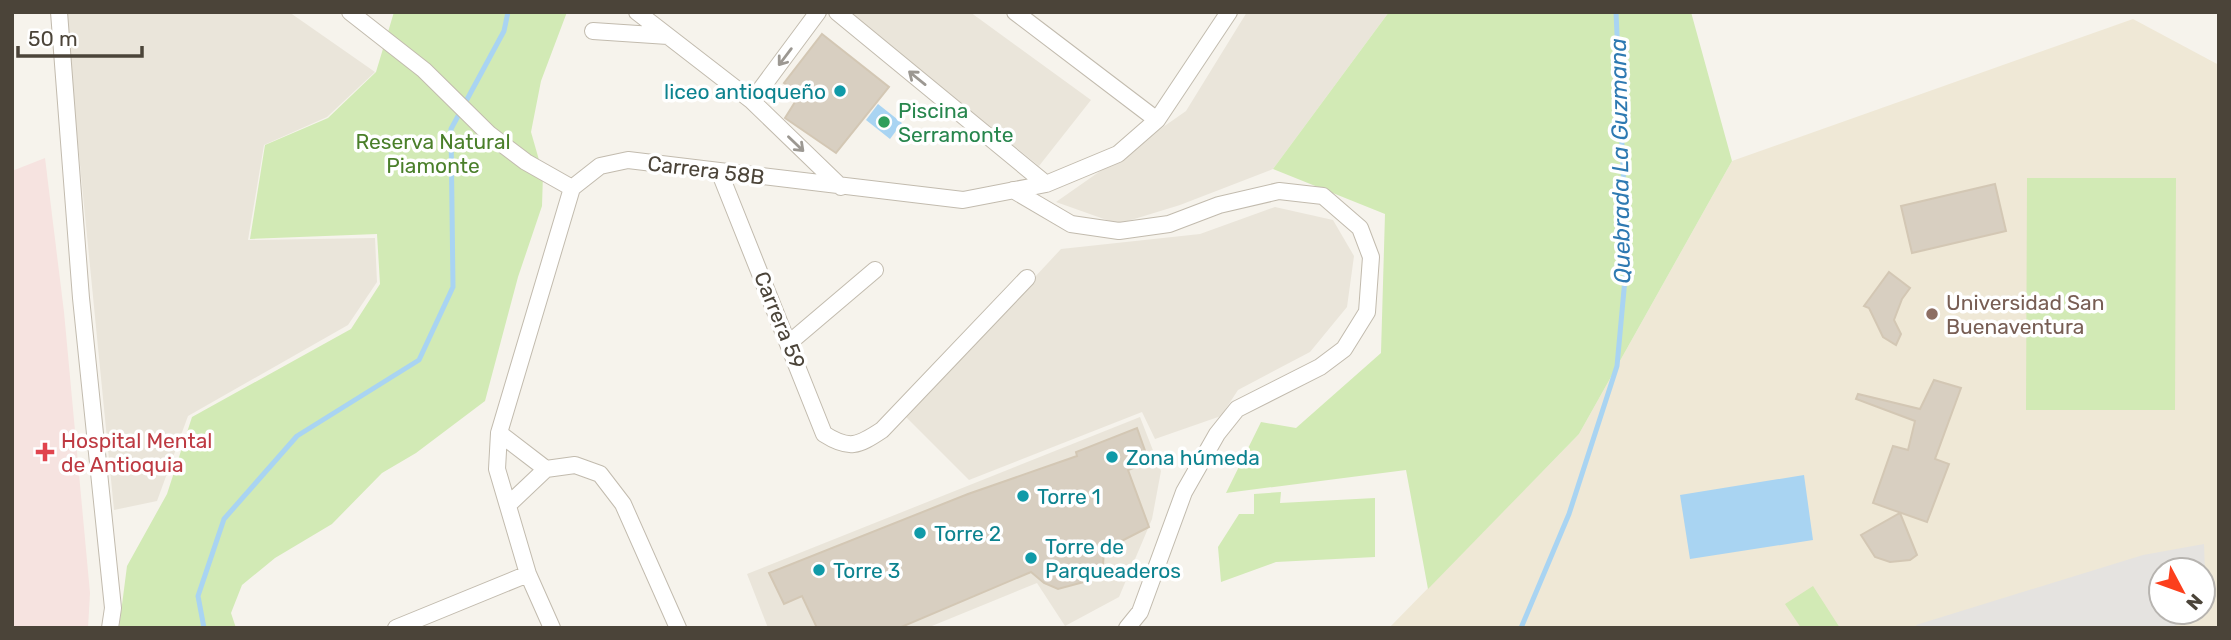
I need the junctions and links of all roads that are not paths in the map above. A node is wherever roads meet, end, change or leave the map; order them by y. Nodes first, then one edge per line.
1 (59, 12) edge
2 (350, 12) edge
3 (637, 12) edge
4 (818, 12) edge
5 (837, 12) edge
6 (1015, 12) edge
7 (1229, 12) edge
8 (593, 31) dead end
9 (668, 36) junction
10 (752, 101) junction
11 (1157, 120) junction
12 (719, 171) junction
13 (1046, 184) junction
14 (841, 187) junction
15 (572, 188) junction
16 (1013, 190) junction
17 (875, 270) dead end
18 (1027, 278) dead end
19 (789, 343) junction
20 (499, 433) junction
21 (546, 469) junction
22 (508, 505) junction
23 (528, 574) junction
24 (110, 628) edge
25 (396, 628) edge
26 (552, 628) edge
27 (678, 628) edge
28 (1127, 628) edge

1 - 24 street
2 - 15 street
3 - 9 street
4 -> 10 street
13 -> 5 street
6 - 11 street
7 - 11 street, Carrera 58B
8 - 9 street
9 - 10 street
10 -> 14 street
11 - 13 street, Carrera 58B
12 - 14 street, Carrera 58B
12 - 15 street, Carrera 58B
12 - 19 street, Carrera 59
13 - 16 street, Carrera 58B
14 - 16 street, Carrera 58B
15 - 20 street
16 - 28 street
17 - 19 street
18 - 19 street, Carrera 59
20 - 21 street
20 - 22 street
21 - 22 street
21 - 27 street
22 - 23 street
23 - 25 street
23 - 26 street

